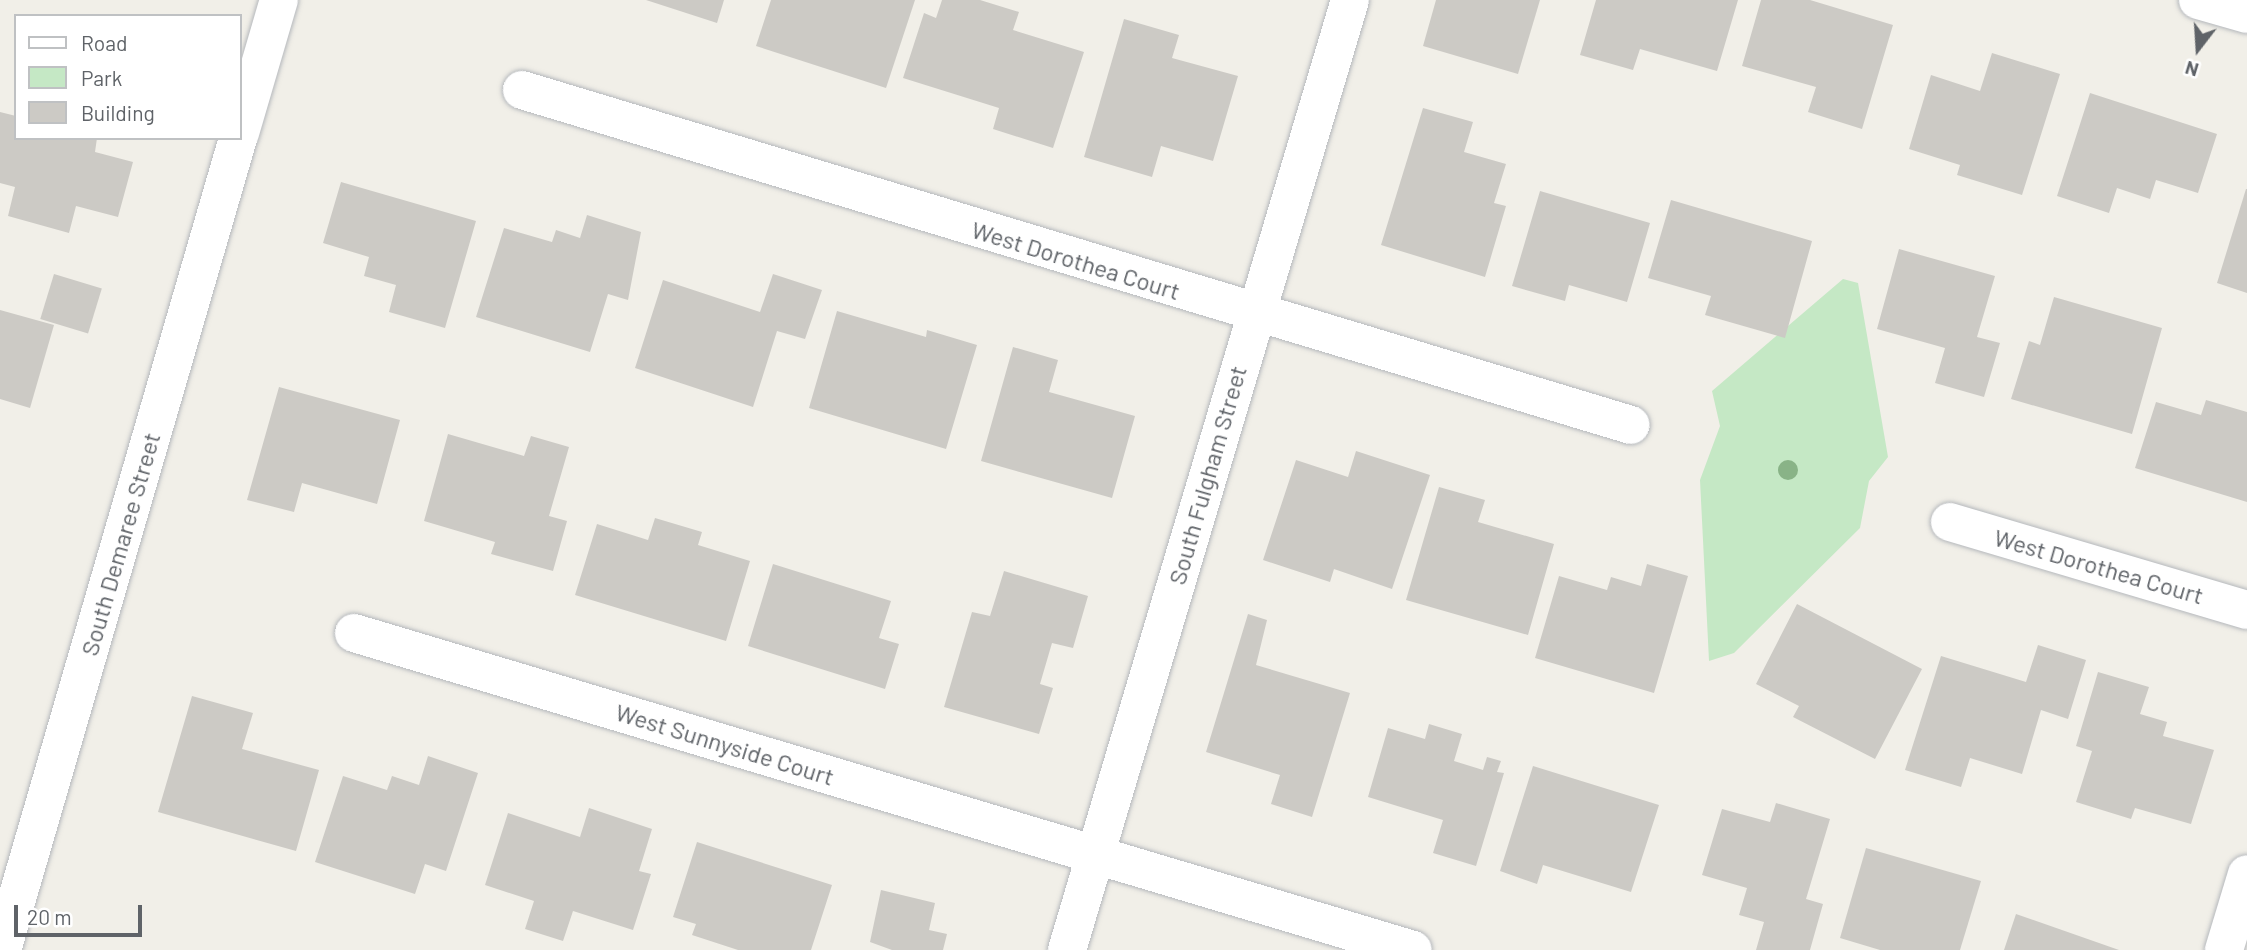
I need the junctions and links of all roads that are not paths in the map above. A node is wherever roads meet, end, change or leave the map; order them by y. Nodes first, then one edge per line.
1 (279, 0) edge
2 (1350, 0) edge
3 (2198, 0) edge
4 (2247, 14) edge
5 (522, 90) dead end
6 (242, 126) edge
7 (237, 140) edge
8 (1256, 315) junction
9 (1631, 425) dead end
10 (1950, 522) dead end
11 (2247, 610) edge
12 (355, 633) dead end
13 (1095, 856) junction
14 (2247, 874) edge
15 (2, 950) edge
16 (1067, 950) edge
17 (1413, 950) edge
18 (2224, 950) edge

1 - 6 street
2 - 8 street, South Fulgham Street
3 - 4 street
5 - 8 street, West Dorothea Court
7 - 15 street, South Demaree Street
8 - 9 street, West Dorothea Court
8 - 13 street, South Fulgham Street
10 - 11 street, West Dorothea Court
12 - 13 street, West Sunnyside Court
13 - 16 street, South Fulgham Street
13 - 17 street, West Sunnyside Court
14 - 18 street

